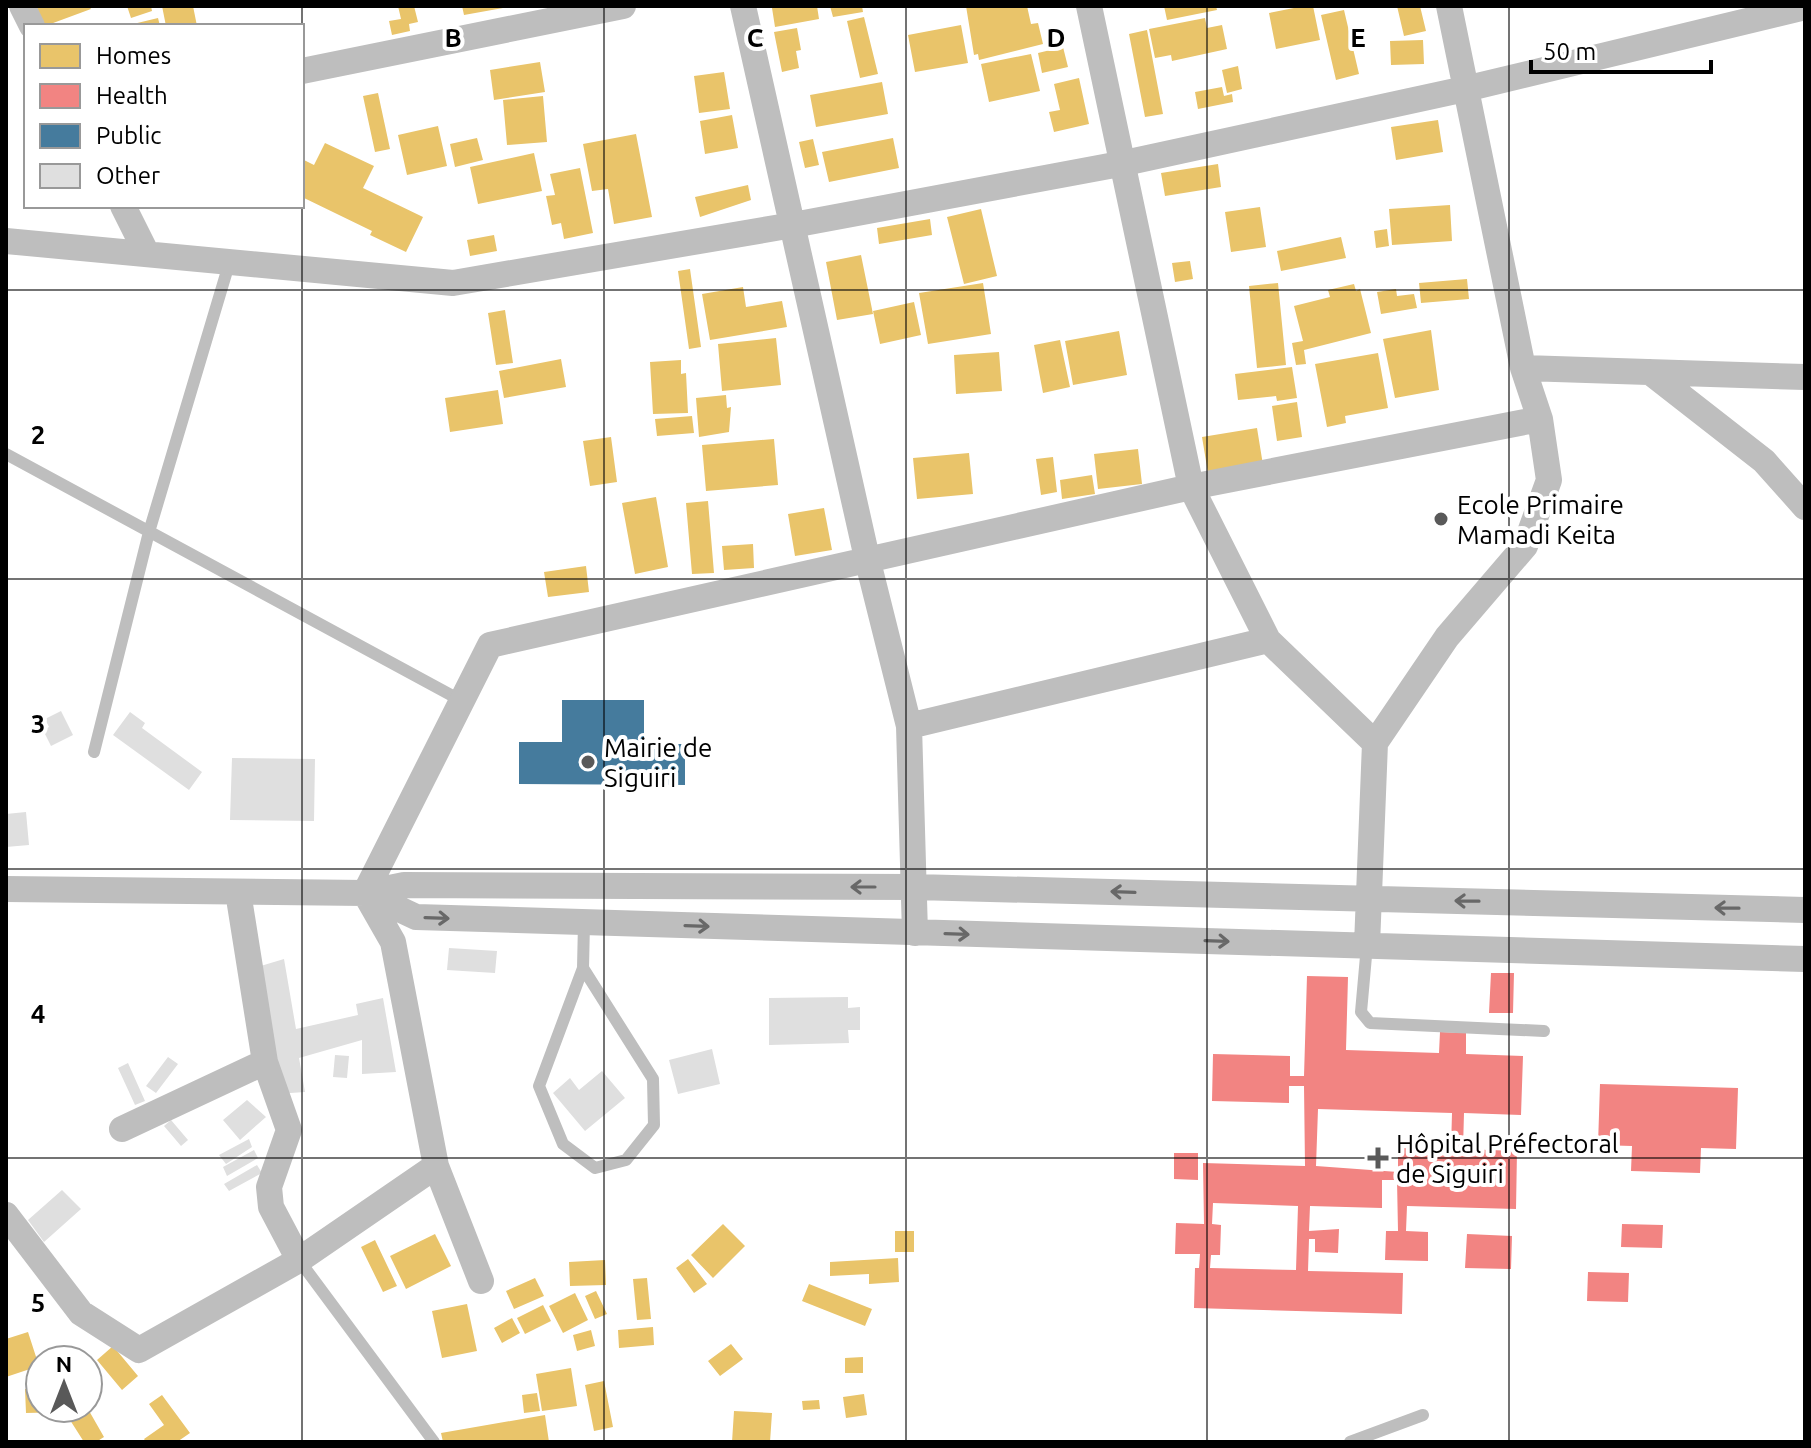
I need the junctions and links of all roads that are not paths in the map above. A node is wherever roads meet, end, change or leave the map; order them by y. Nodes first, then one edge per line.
1 (22, 6) edge
2 (623, 6) edge
3 (743, 6) edge
4 (1089, 6) edge
5 (1449, 6) edge
6 (1805, 7) edge
7 (31, 24) edge
8 (304, 71) edge
9 (1465, 89) junction
10 (1120, 164) junction
11 (124, 208) edge
12 (793, 225) junction
13 (6, 241) edge
14 (147, 254) junction
15 (229, 264) junction
16 (1523, 368) junction
17 (1650, 372) junction
18 (1805, 377) edge
19 (1540, 419) junction
20 (6, 454) edge
21 (1191, 487) junction
22 (1805, 507) edge
23 (149, 532) junction
24 (867, 558) junction
25 (1268, 640) junction
26 (462, 701) junction
27 (909, 726) junction
28 (1375, 743) junction
29 (94, 752) dead end
30 (915, 887) junction
31 (6, 889) edge
32 (238, 892) junction
33 (365, 893) junction
34 (1368, 899) junction
35 (1805, 910) edge
36 (584, 923) junction
37 (915, 933) junction
38 (1367, 945) junction
39 (1805, 959) edge
40 (583, 968) junction
41 (1544, 1031) dead end
42 (265, 1062) junction
43 (122, 1129) dead end
44 (436, 1166) junction
45 (6, 1215) edge
46 (299, 1260) junction
47 (481, 1281) dead end
48 (1423, 1415) dead end
49 (434, 1442) edge
50 (1350, 1442) edge

1 - 7 street
2 - 8 street
3 - 12 street
4 - 10 street
5 - 9 street
6 - 9 street
9 - 10 street
9 - 16 street
10 - 12 street
10 - 21 street
11 - 14 street
12 - 15 street
12 - 24 street
13 - 14 street
14 - 15 street
15 - 23 lane
16 - 17 street
16 - 19 street
17 - 18 street
17 - 22 street
19 - 21 street
19 - 28 street
20 - 23 lane
21 - 24 street
21 - 25 street
23 - 26 lane
23 - 29 lane
24 - 26 street
24 - 27 street
25 - 27 street
25 - 28 street
26 - 33 street
27 - 30 street
28 - 34 street
30 -> 33 street
34 -> 30 street
30 - 37 street
31 - 32 street
32 - 33 street
32 - 42 street
33 -> 36 street
33 - 44 street
35 -> 34 street
34 - 38 street
36 -> 37 street
36 - 40 lane
37 -> 38 street
38 - 39 street
38 - 41 lane
40 - 40 lane
42 - 43 street
42 - 46 street
44 - 46 street
44 - 47 street
45 - 46 street
46 - 49 lane
48 - 50 lane

